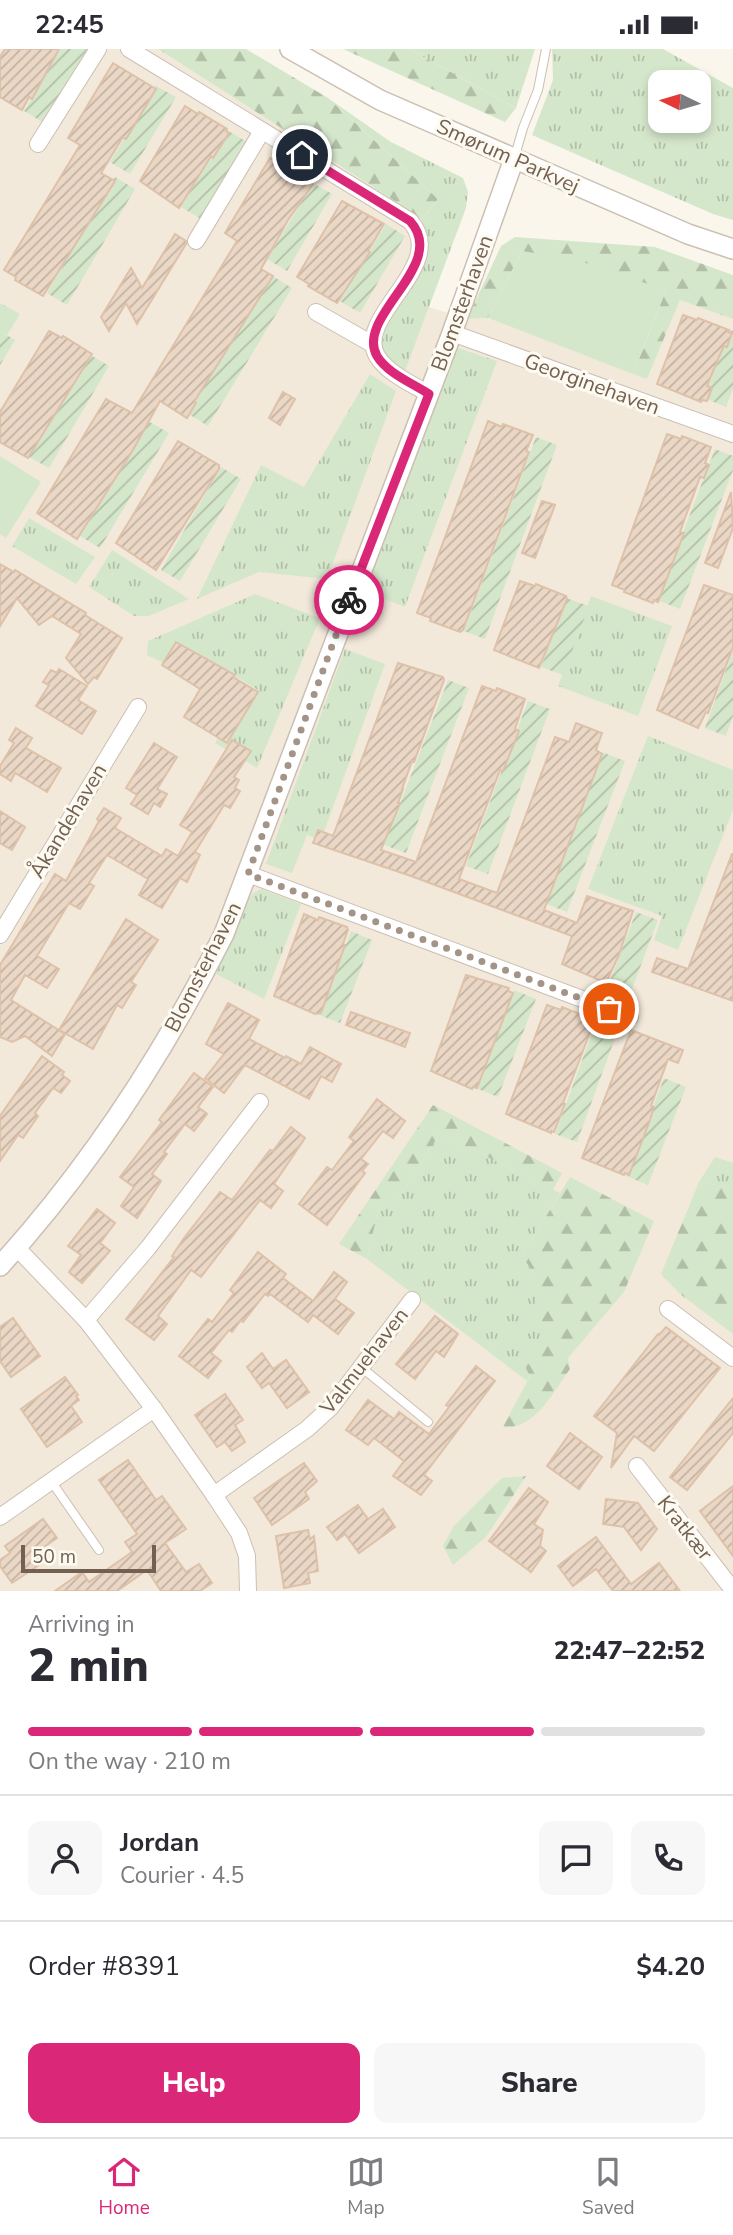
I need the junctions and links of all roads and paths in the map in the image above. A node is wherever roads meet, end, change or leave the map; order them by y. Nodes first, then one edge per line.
1 (98, 49) edge
2 (129, 49) edge
3 (290, 49) edge
4 (546, 49) edge
5 (262, 131) junction
6 (38, 144) dead end
7 (514, 159) junction
8 (196, 241) dead end
9 (733, 249) edge
10 (316, 312) dead end
11 (452, 333) junction
12 (372, 344) junction
13 (429, 394) junction
14 (733, 435) edge
15 (138, 708) dead end
16 (248, 874) junction
17 (0, 935) edge
18 (630, 1017) dead end
19 (260, 1102) dead end
20 (17, 1248) junction
21 (0, 1266) edge
22 (412, 1300) dead end
23 (668, 1309) dead end
24 (86, 1320) junction
25 (733, 1358) edge
26 (361, 1367) junction
27 (154, 1409) junction
28 (428, 1422) dead end
29 (637, 1466) dead end
30 (51, 1481) junction
31 (214, 1495) junction
32 (0, 1517) edge
33 (99, 1550) dead end
34 (733, 1590) edge
35 (248, 1591) edge

1 - 6 street
2 - 5 street
3 - 7 street, Smørum Parkvej
4 - 7 lane
5 - 8 street
5 - 12 street
7 - 9 street, Smørum Parkvej
7 - 11 street, Blomsterhaven
10 - 12 street
11 - 13 street, Blomsterhaven
11 - 14 street, Georginehaven
12 - 13 street
13 - 16 street, Blomsterhaven
15 - 17 street, Åkandehaven
16 - 18 street
16 - 20 street, Blomsterhaven
19 - 24 street
20 - 21 street, Blomsterhaven
20 - 24 street
22 - 26 street, Valmuehaven
23 - 25 street
24 - 27 street
26 - 28 lane
26 - 31 street, Valmuehaven
27 - 30 street
27 - 31 street
29 - 34 street, Kratkær
30 - 32 street
30 - 33 lane
31 - 35 street

